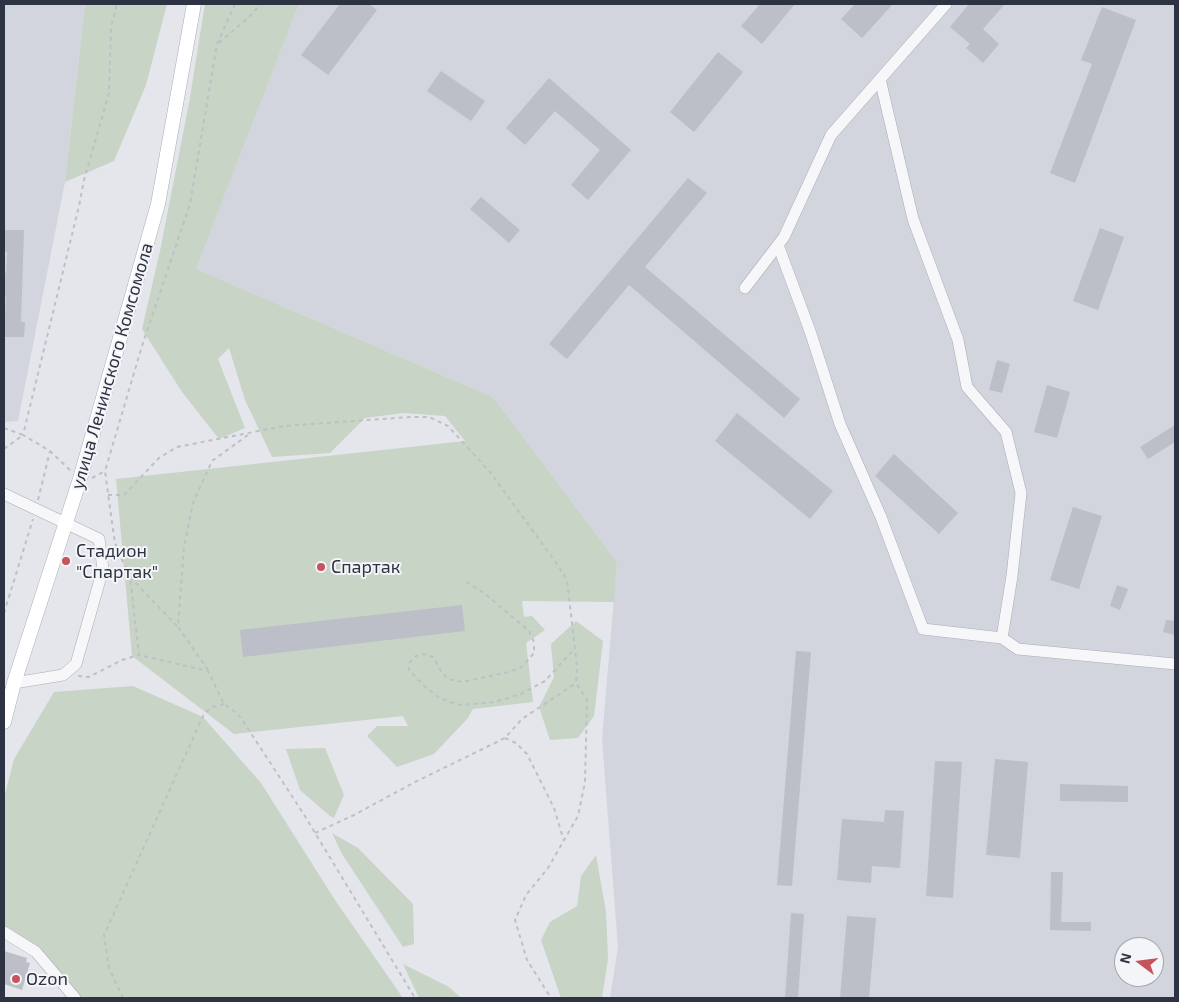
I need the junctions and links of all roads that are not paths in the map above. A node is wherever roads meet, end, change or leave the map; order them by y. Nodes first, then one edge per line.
1 (194, 4) edge
2 (946, 4) edge
3 (880, 79) junction
4 (778, 245) junction
5 (745, 288) dead end
6 (4, 494) edge
7 (66, 522) junction
8 (1002, 638) junction
9 (1175, 664) edge
10 (14, 683) junction
11 (4, 722) edge
12 (4, 932) edge
13 (75, 998) edge

1 - 7 main road, улица Ленинского Комсомола
2 - 3 lane
3 - 4 lane
3 - 8 lane
4 - 5 lane
4 - 8 lane
6 - 7 lane
7 - 10 main road, улица Ленинского Комсомола
7 - 10 lane
8 - 9 lane
10 - 11 main road, улица Ленинского Комсомола
12 - 13 lane

